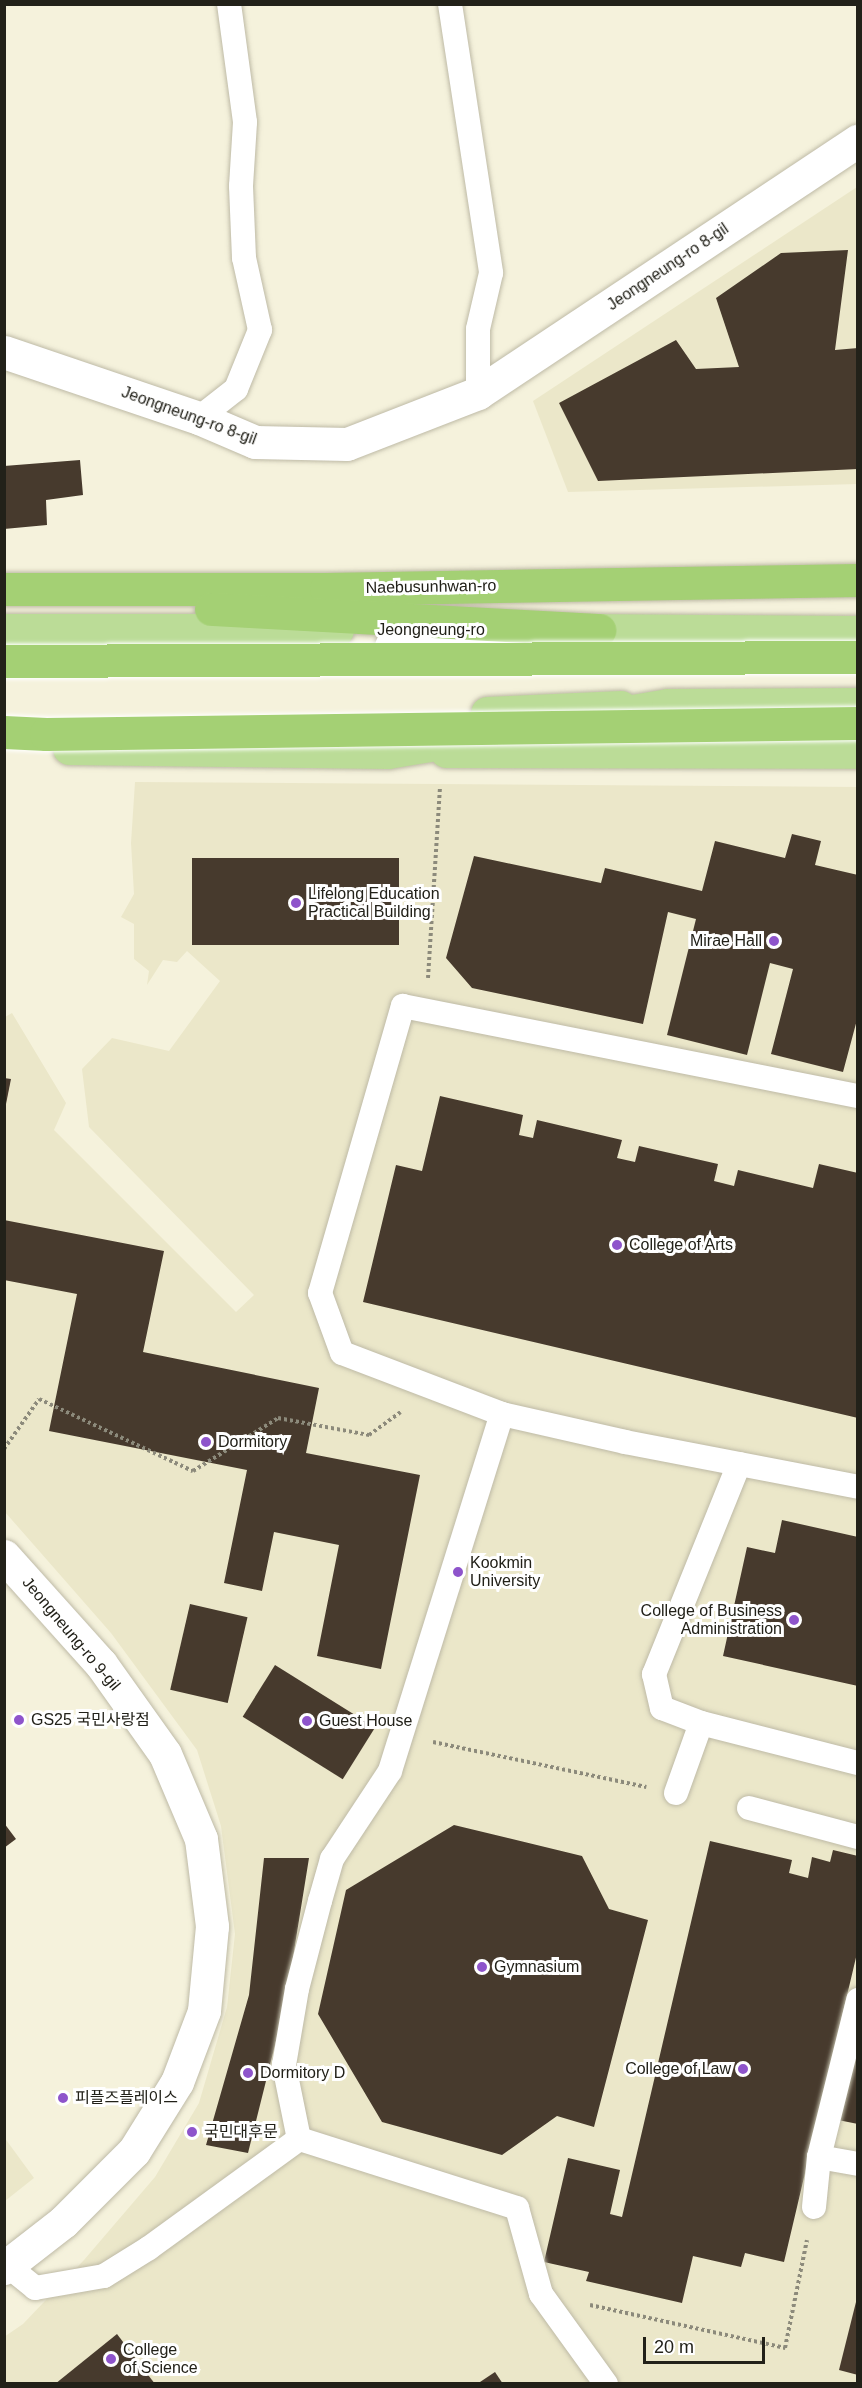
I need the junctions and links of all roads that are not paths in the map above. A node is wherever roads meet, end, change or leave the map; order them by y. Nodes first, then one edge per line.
1 (229, 4) edge
2 (450, 4) edge
3 (858, 141) edge
4 (4, 352) edge
5 (478, 393) junction
6 (199, 418) junction
7 (858, 580) edge
8 (4, 589) edge
9 (4, 599) edge
10 (4, 630) edge
11 (599, 630) junction
12 (858, 632) edge
13 (858, 657) edge
14 (4, 661) edge
15 (4, 674) edge
16 (858, 704) edge
17 (668, 705) junction
18 (858, 723) edge
19 (4, 732) edge
20 (4, 747) edge
21 (185, 752) junction
22 (387, 752) junction
23 (858, 752) edge
24 (858, 1096) edge
25 (502, 1414) junction
26 (739, 1464) junction
27 (858, 1486) edge
28 (4, 1556) edge
29 (702, 1723) junction
30 (858, 1763) edge
31 (676, 1793) road end
32 (749, 1808) dead end
33 (858, 1837) edge
34 (858, 2000) edge
35 (299, 2139) junction
36 (819, 2157) junction
37 (858, 2164) edge
38 (814, 2206) road end
39 (6, 2267) edge
40 (606, 2384) edge

1 - 6 lane
2 - 5 lane
3 - 5 street, Jeongneung-ro 8-gil
4 - 6 street, Jeongneung-ro 8-gil
5 - 6 street, Jeongneung-ro 8-gil
7 - 8 highway, Naebusunhwan-ro
9 - 11 highway
10 - 11 main road, Jeongneung-ro
11 - 12 main road, Jeongneung-ro
11 - 15 street
13 - 14 highway, bridge
16 - 17 main road
17 - 21 main road
17 - 22 main road
18 - 19 highway, bridge
20 - 21 main road
21 - 22 main road
22 - 23 main road
24 - 25 lane
25 - 26 lane
25 - 35 lane
26 - 27 lane
26 - 29 lane
28 - 39 street, Jeongneung-ro 9-gil
29 - 30 lane
29 - 31 lane
32 - 33 lane
34 - 36 lane
35 - 39 lane
35 - 40 lane
36 - 37 lane
36 - 38 lane

